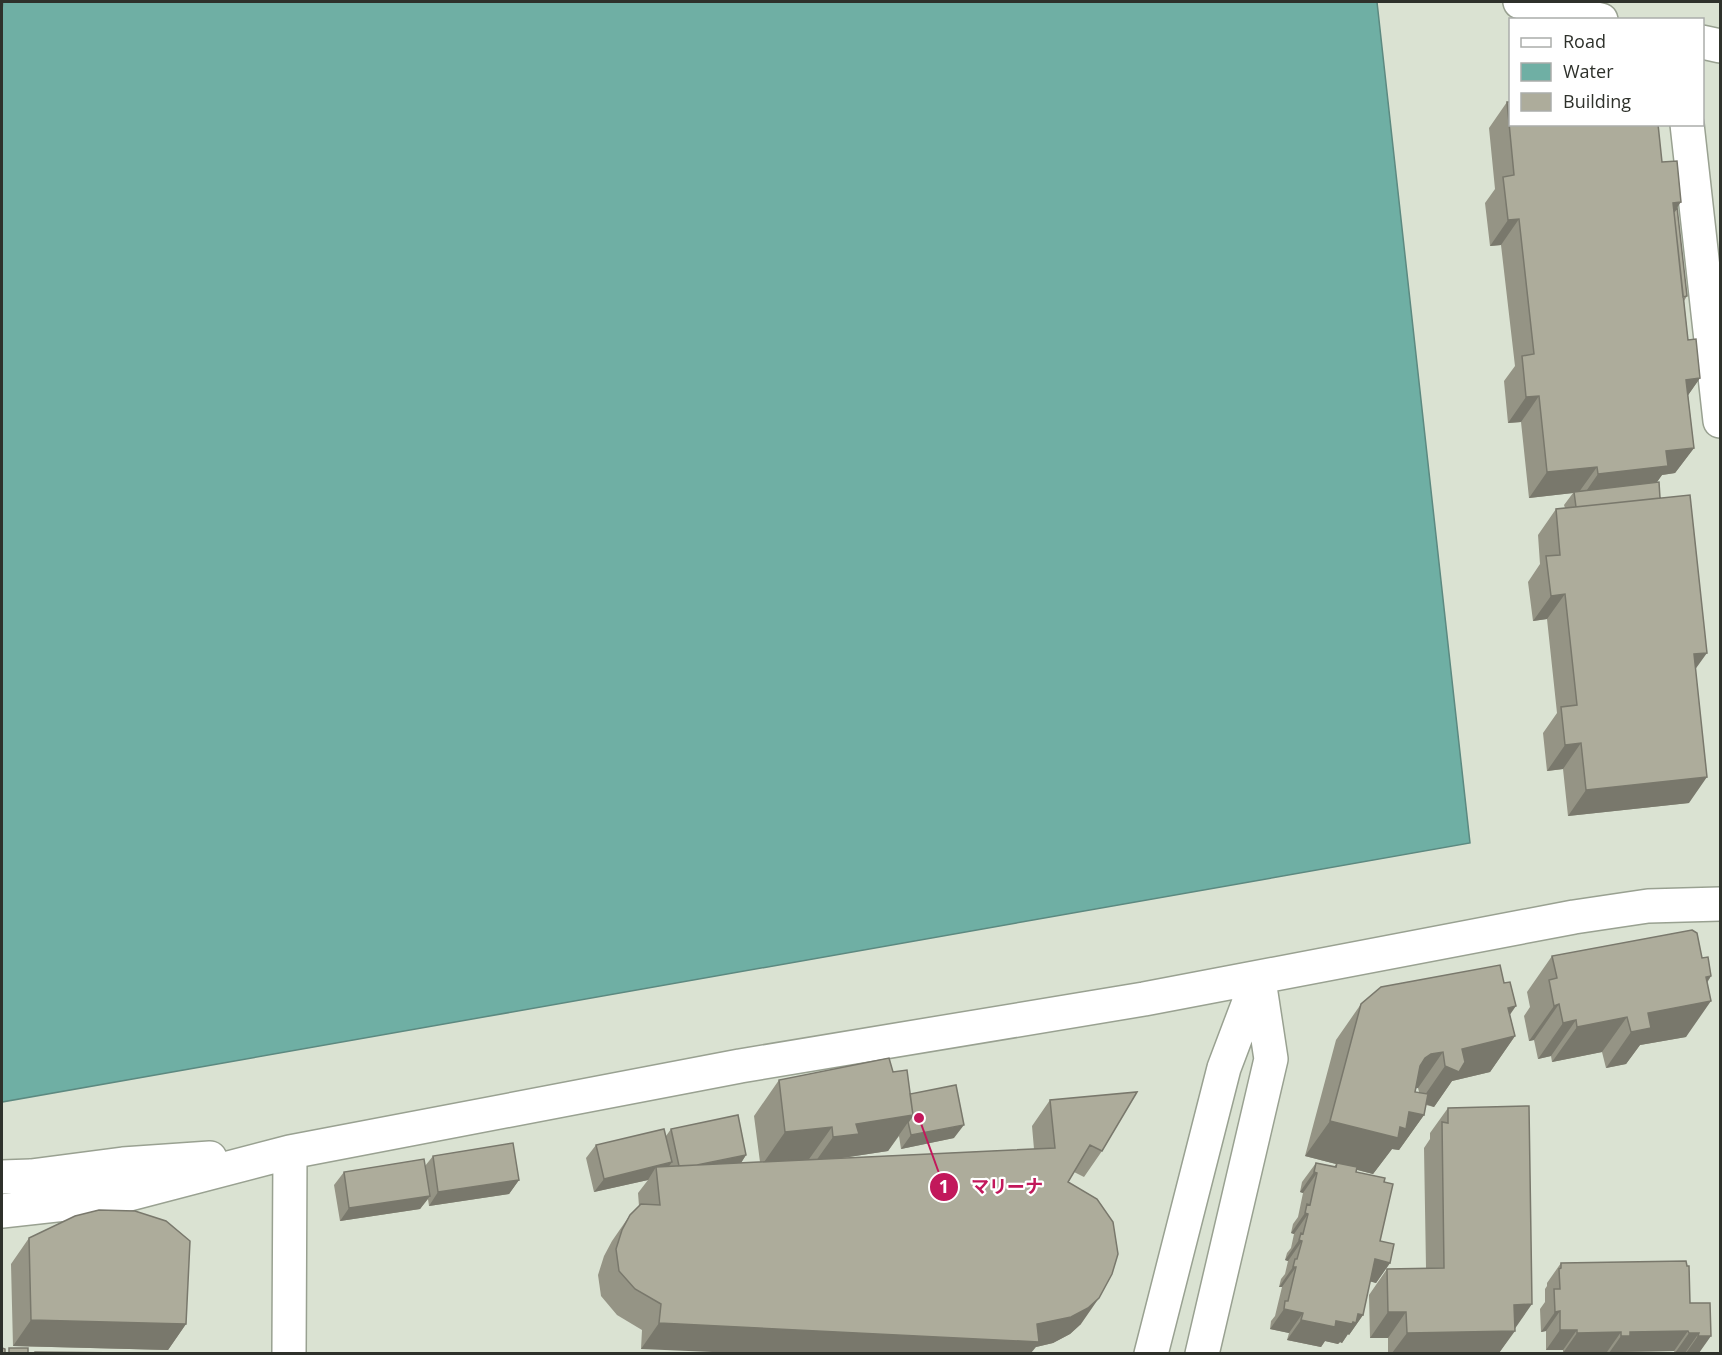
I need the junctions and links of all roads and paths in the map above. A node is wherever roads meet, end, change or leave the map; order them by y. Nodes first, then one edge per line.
1 (1520, 2) edge
2 (1592, 18) edge
3 (1704, 42) edge
4 (1720, 46) edge
5 (1687, 126) edge
6 (1720, 421) edge
7 (1720, 904) edge
8 (1258, 978) junction
9 (290, 1152) junction
10 (2, 1177) edge
11 (2, 1211) edge
12 (289, 1353) edge
13 (1151, 1353) edge
14 (1202, 1353) edge

1 - 2 street
3 - 4 street
5 - 6 street
7 - 8 street
8 - 9 street
8 - 13 street
8 - 14 street
9 - 10 street
9 - 11 street
9 - 12 street

